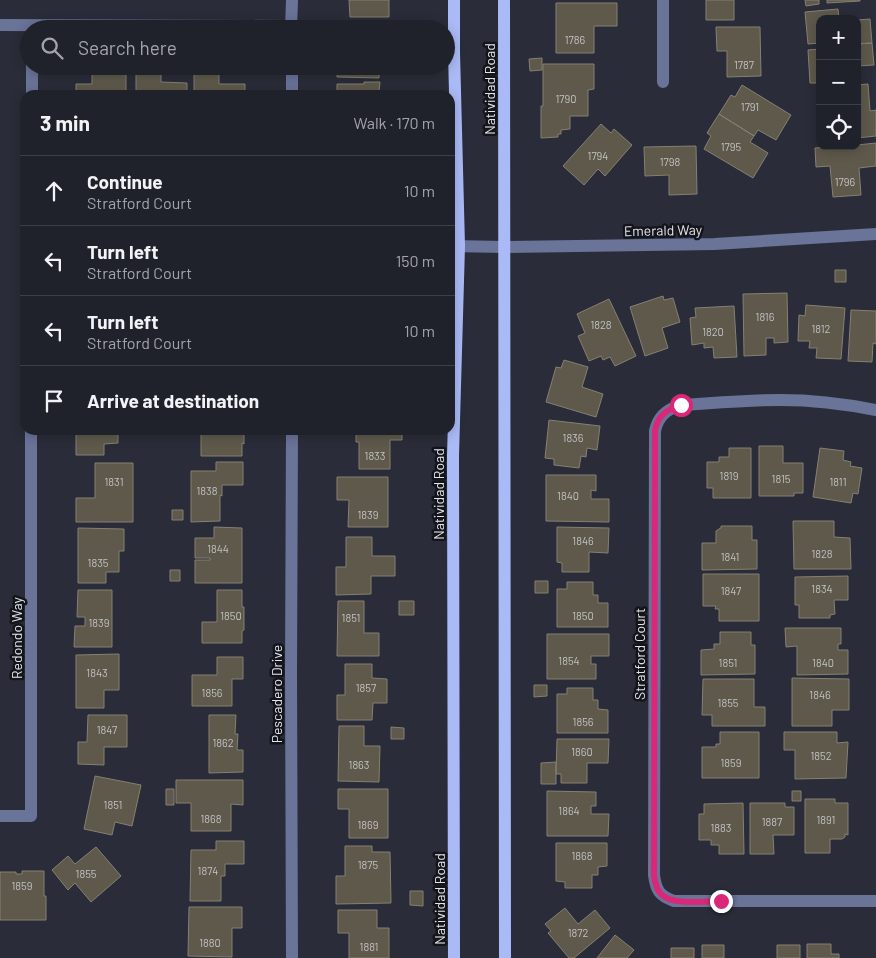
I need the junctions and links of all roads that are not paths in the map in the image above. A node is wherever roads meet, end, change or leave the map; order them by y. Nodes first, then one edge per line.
1 (292, 0) edge
2 (454, 0) edge
3 (504, 0) edge
4 (663, 0) edge
5 (292, 20) edge
6 (454, 20) edge
7 (0, 25) edge
8 (20, 26) edge
9 (32, 75) edge
10 (292, 75) edge
11 (454, 75) edge
12 (663, 82) dead end
13 (32, 90) edge
14 (292, 90) edge
15 (454, 90) edge
16 (876, 234) edge
17 (455, 246) edge
18 (504, 246) junction
19 (876, 410) edge
20 (31, 435) edge
21 (292, 435) edge
22 (453, 435) edge
23 (0, 816) edge
24 (876, 901) edge
25 (292, 958) edge
26 (454, 958) edge
27 (505, 958) edge

1 - 5 street
2 - 6 main road, Natividad Road
3 - 18 main road, Natividad Road
4 - 12 street
7 - 8 street
9 - 13 street
10 - 14 street
11 - 15 main road, Natividad Road
16 - 18 street, Emerald Way
17 - 18 street, Emerald Way
18 - 27 main road, Natividad Road
19 - 24 street, Stratford Court
20 - 23 street, Redondo Way
21 - 25 street, Pescadero Drive
22 - 26 main road, Natividad Road

